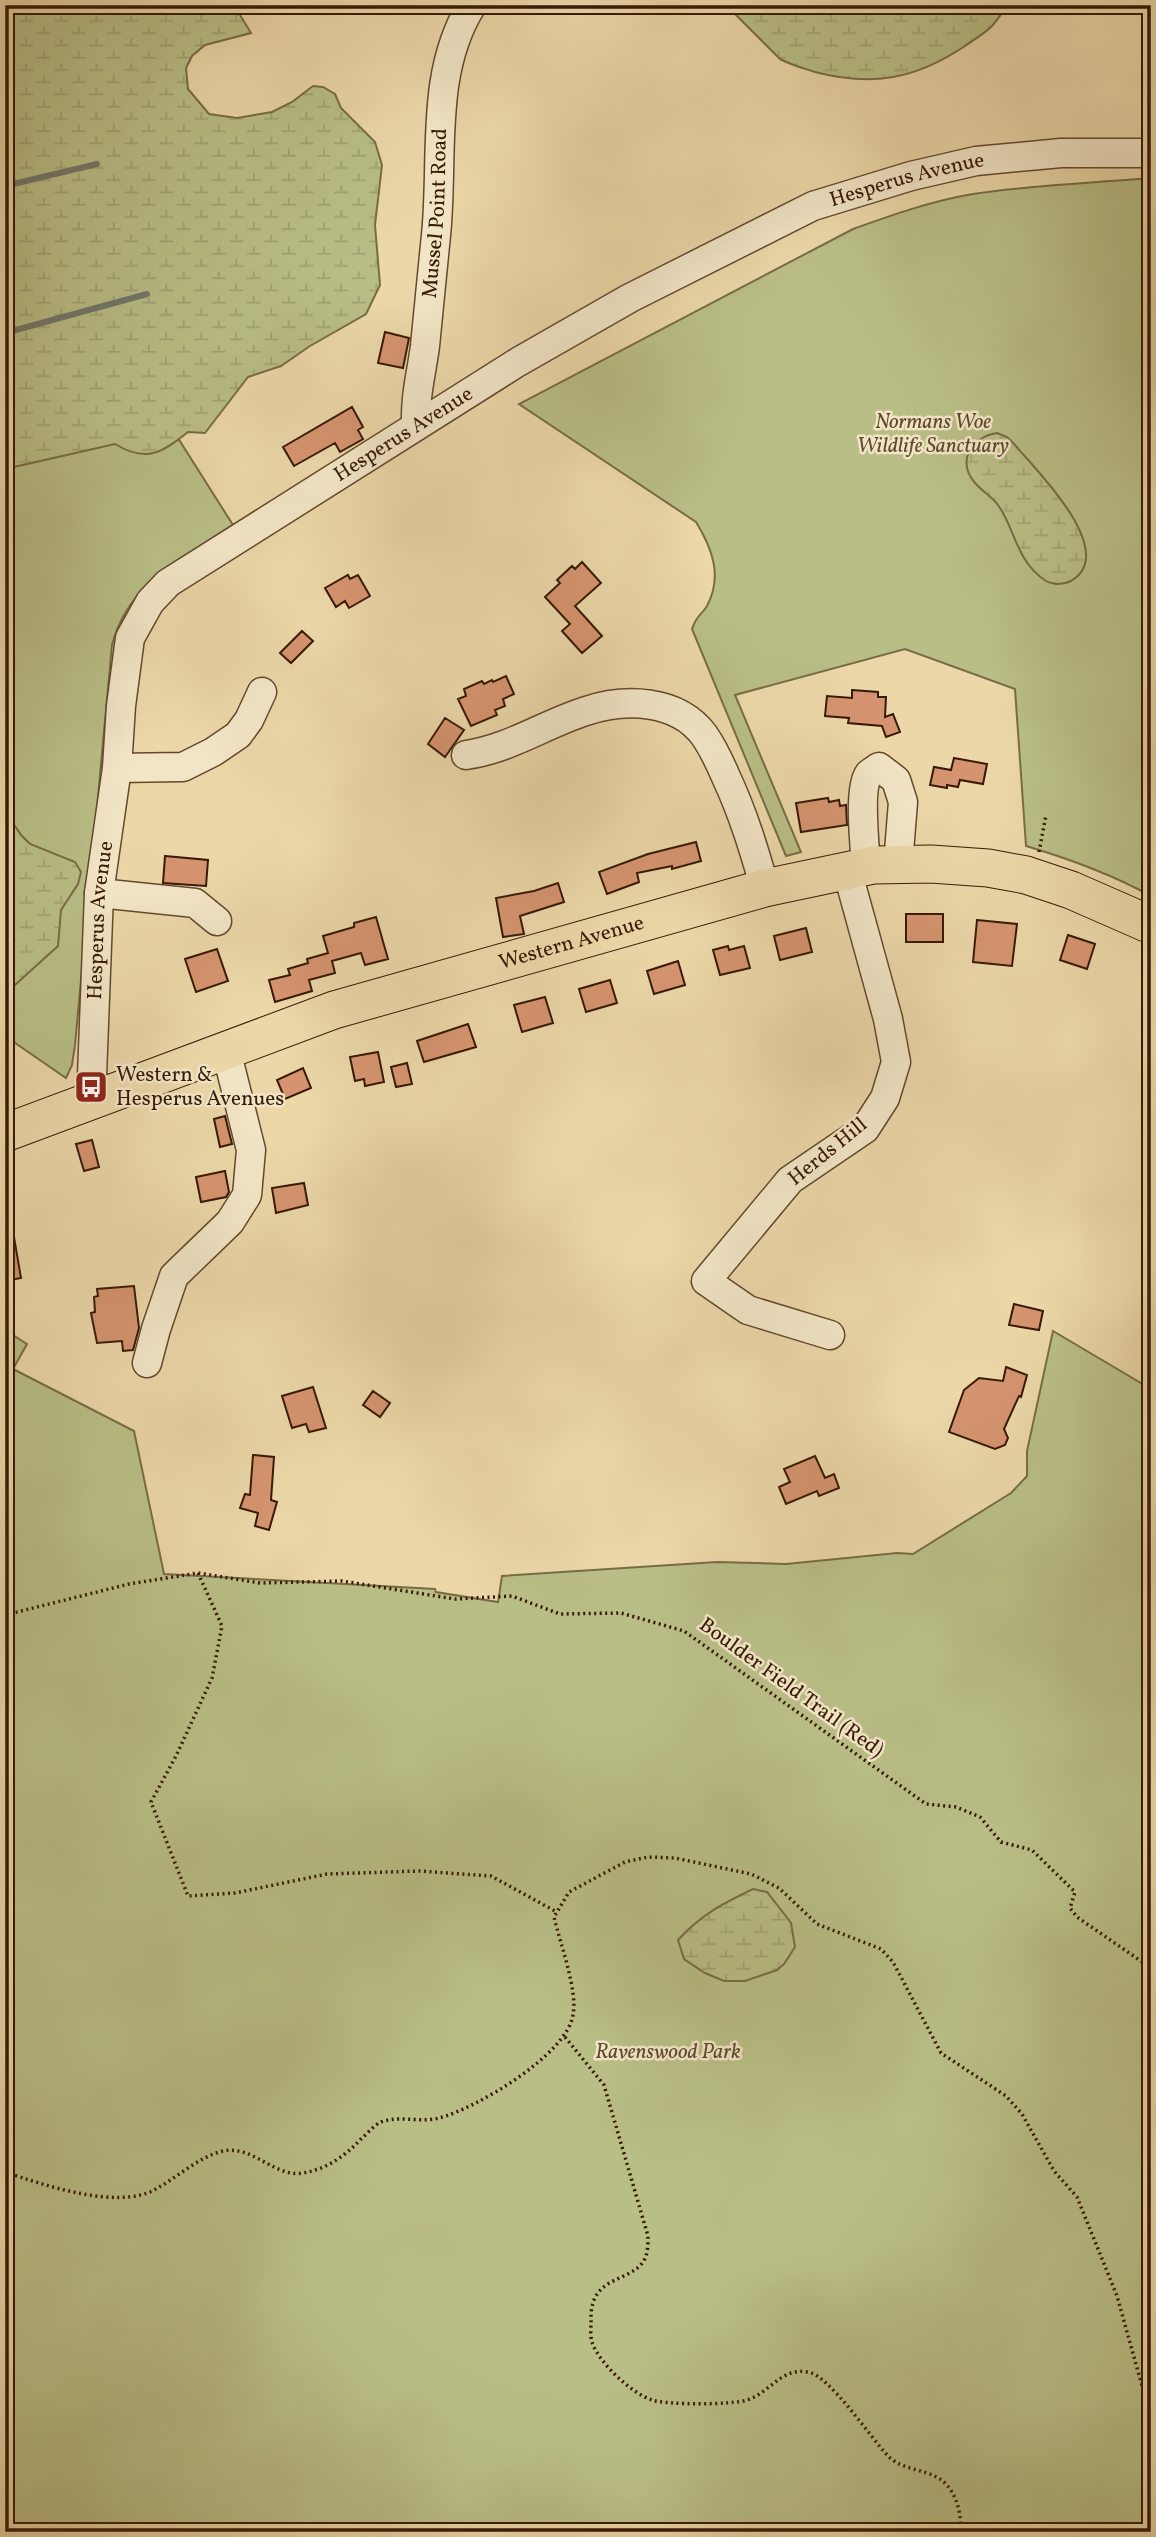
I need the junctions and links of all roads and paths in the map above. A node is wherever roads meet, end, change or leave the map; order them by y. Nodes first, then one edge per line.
1 (472, 5) edge
2 (1151, 153) edge
3 (416, 426) junction
4 (261, 692) dead end
5 (466, 755) dead end
6 (117, 768) junction
7 (1046, 815) dead end
8 (871, 867) junction
9 (1034, 878) junction
10 (765, 888) junction
11 (99, 892) junction
12 (217, 921) dead end
13 (1151, 925) edge
14 (226, 1050) junction
15 (91, 1102) junction
16 (5, 1133) edge
17 (830, 1335) dead end
18 (147, 1363) dead end
19 (198, 1573) junction
20 (5, 1615) edge
21 (555, 1911) dead end
22 (1151, 1968) edge
23 (565, 2037) junction
24 (5, 2172) edge
25 (11, 2174) junction
26 (5, 2208) edge
27 (5, 2233) edge
28 (5, 2255) edge
29 (1151, 2418) edge
30 (960, 2532) edge

1 - 3 street, Mussel Point Road
2 - 3 street, Hesperus Avenue
3 - 6 street, Hesperus Avenue
4 - 6 street
5 - 10 street
6 - 11 street, Hesperus Avenue
7 - 9 path
8 - 9 main road, Western Avenue
8 - 10 main road, Western Avenue
8 - 17 street, Herds Hill
9 - 13 main road, Western Avenue
10 - 14 main road, Western Avenue
11 - 12 street
11 - 15 street, Hesperus Avenue
14 - 15 main road, Western Avenue
14 - 18 street
15 - 16 main road, Western Avenue
19 - 20 path, Boulder Field Trail (Red)
19 - 21 path
19 - 22 path, Boulder Field Trail (Red)
23 - 25 path
23 - 29 path
23 - 30 path
24 - 25 path
25 - 26 path
27 - 28 path

